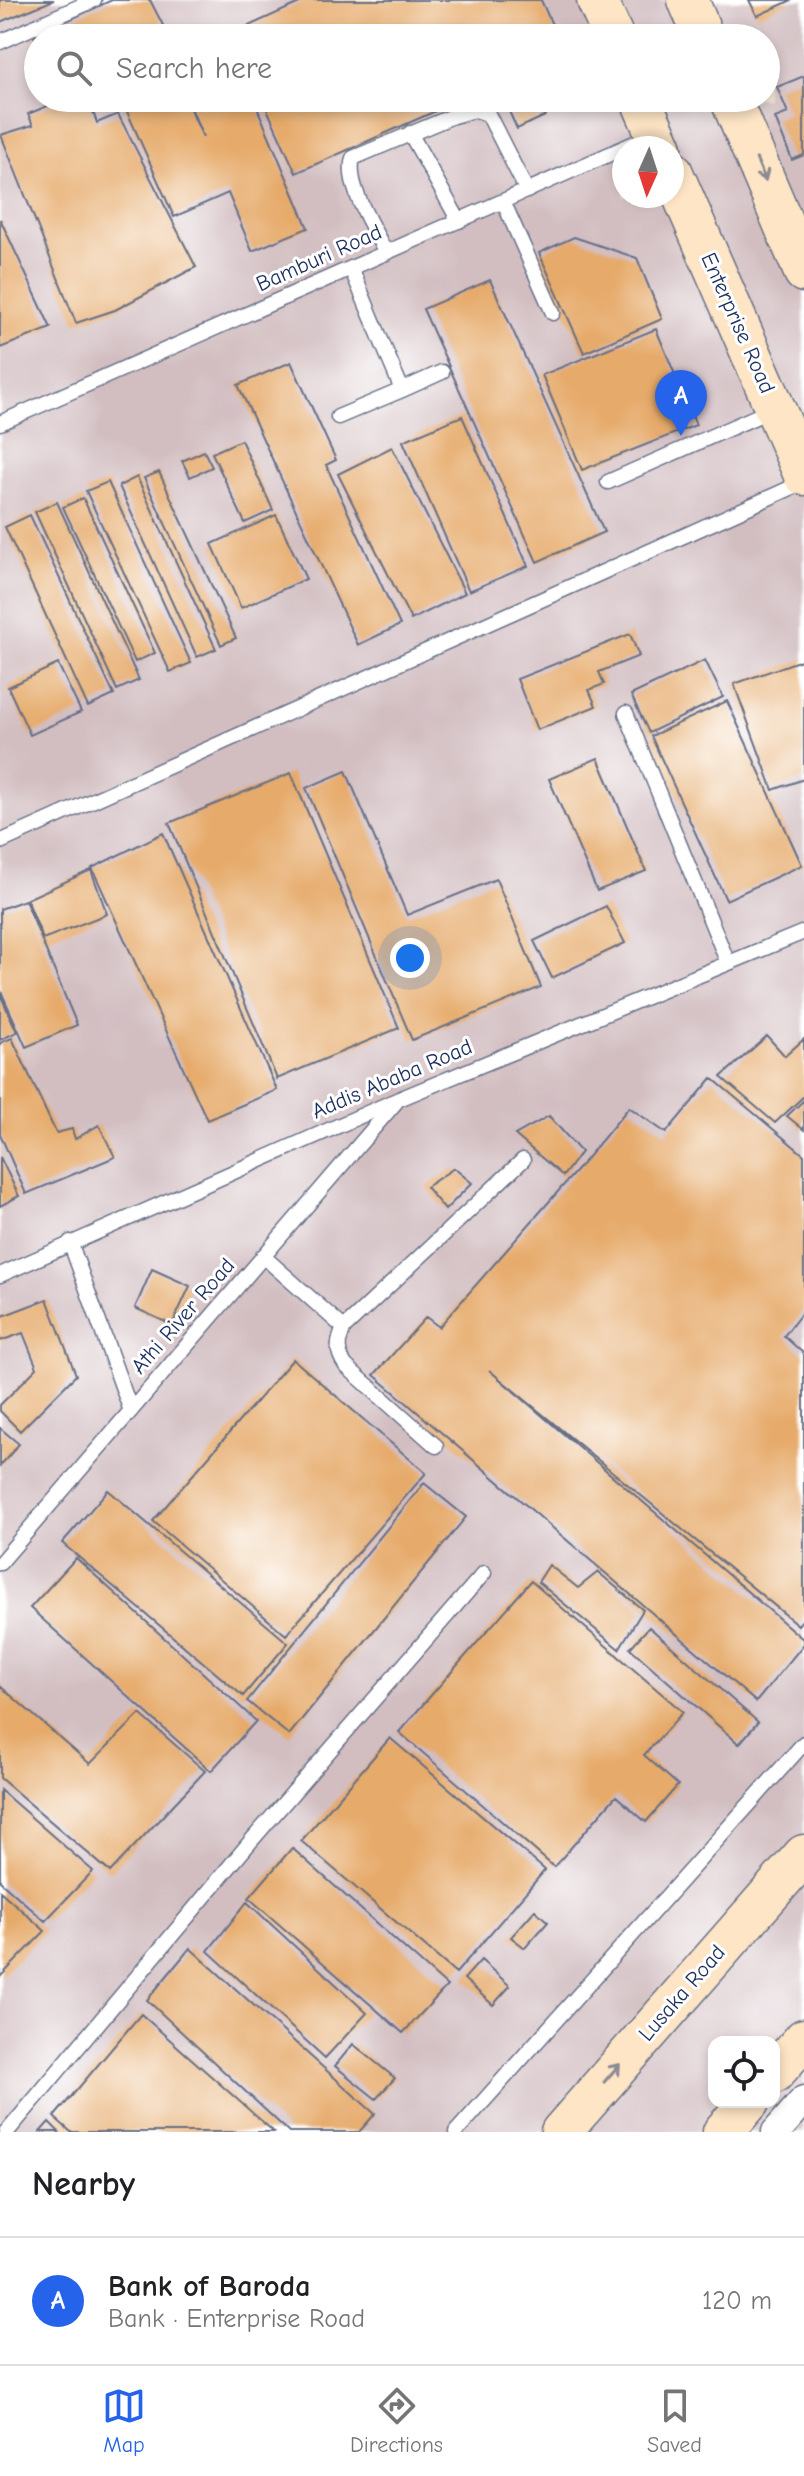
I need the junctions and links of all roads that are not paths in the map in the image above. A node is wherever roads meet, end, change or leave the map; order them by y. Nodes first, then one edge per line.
1 (94, 0) edge
2 (597, 0) edge
3 (688, 0) edge
4 (40, 24) edge
5 (608, 24) edge
6 (698, 24) edge
7 (24, 31) edge
8 (0, 42) edge
9 (468, 112) edge
10 (482, 112) edge
11 (646, 112) edge
12 (736, 112) edge
13 (410, 133) junction
14 (657, 136) edge
15 (612, 159) edge
16 (527, 191) junction
17 (684, 199) edge
18 (503, 201) junction
19 (459, 221) junction
20 (386, 253) junction
21 (351, 268) junction
22 (804, 272) edge
23 (553, 313) dead end
24 (442, 372) dead end
25 (402, 390) junction
26 (775, 408) junction
27 (338, 417) dead end
28 (0, 423) edge
29 (804, 475) edge
30 (608, 482) dead end
31 (804, 482) edge
32 (626, 713) dead end
33 (0, 842) edge
34 (804, 932) edge
35 (728, 963) junction
36 (399, 1099) junction
37 (523, 1160) dead end
38 (70, 1242) junction
39 (263, 1256) junction
40 (0, 1275) edge
41 (344, 1328) junction
42 (131, 1411) junction
43 (436, 1446) dead end
44 (0, 1563) edge
45 (484, 1573) dead end
46 (804, 1743) edge
47 (804, 1855) edge
48 (804, 2039) edge
49 (780, 2066) edge
50 (804, 2100) edge
51 (744, 2108) edge
52 (7, 2132) edge
53 (456, 2132) edge
54 (561, 2132) edge
55 (723, 2132) edge
56 (776, 2132) edge

1 - 4 lane
2 - 5 main road
3 - 6 main road
7 - 8 lane
9 - 13 lane
10 - 16 lane
11 - 14 main road
12 -> 22 main road
13 - 19 lane
13 - 20 lane
15 - 16 lane, Bamburi Road
16 - 18 lane, Bamburi Road
17 - 26 main road, Enterprise Road
18 - 19 lane, Bamburi Road
18 - 23 lane
19 - 20 lane, Bamburi Road
20 - 21 lane, Bamburi Road
21 - 25 lane
21 - 28 lane, Bamburi Road
24 - 25 lane
25 - 27 lane
26 - 29 main road, Enterprise Road
26 - 30 lane
31 - 33 lane
32 - 35 lane
34 - 35 lane, Addis Ababa Road
35 - 36 lane, Addis Ababa Road
36 - 38 lane, Addis Ababa Road
36 - 39 lane, Athi River Road
37 - 41 lane
38 - 40 lane, Addis Ababa Road
38 - 42 lane
39 - 41 lane
39 - 42 lane, Athi River Road
41 - 43 lane
42 - 44 lane, Athi River Road
45 - 52 lane
46 - 53 lane
54 -> 47 main road, Lusaka Road
48 - 49 main road
50 - 56 street
51 - 55 main road

